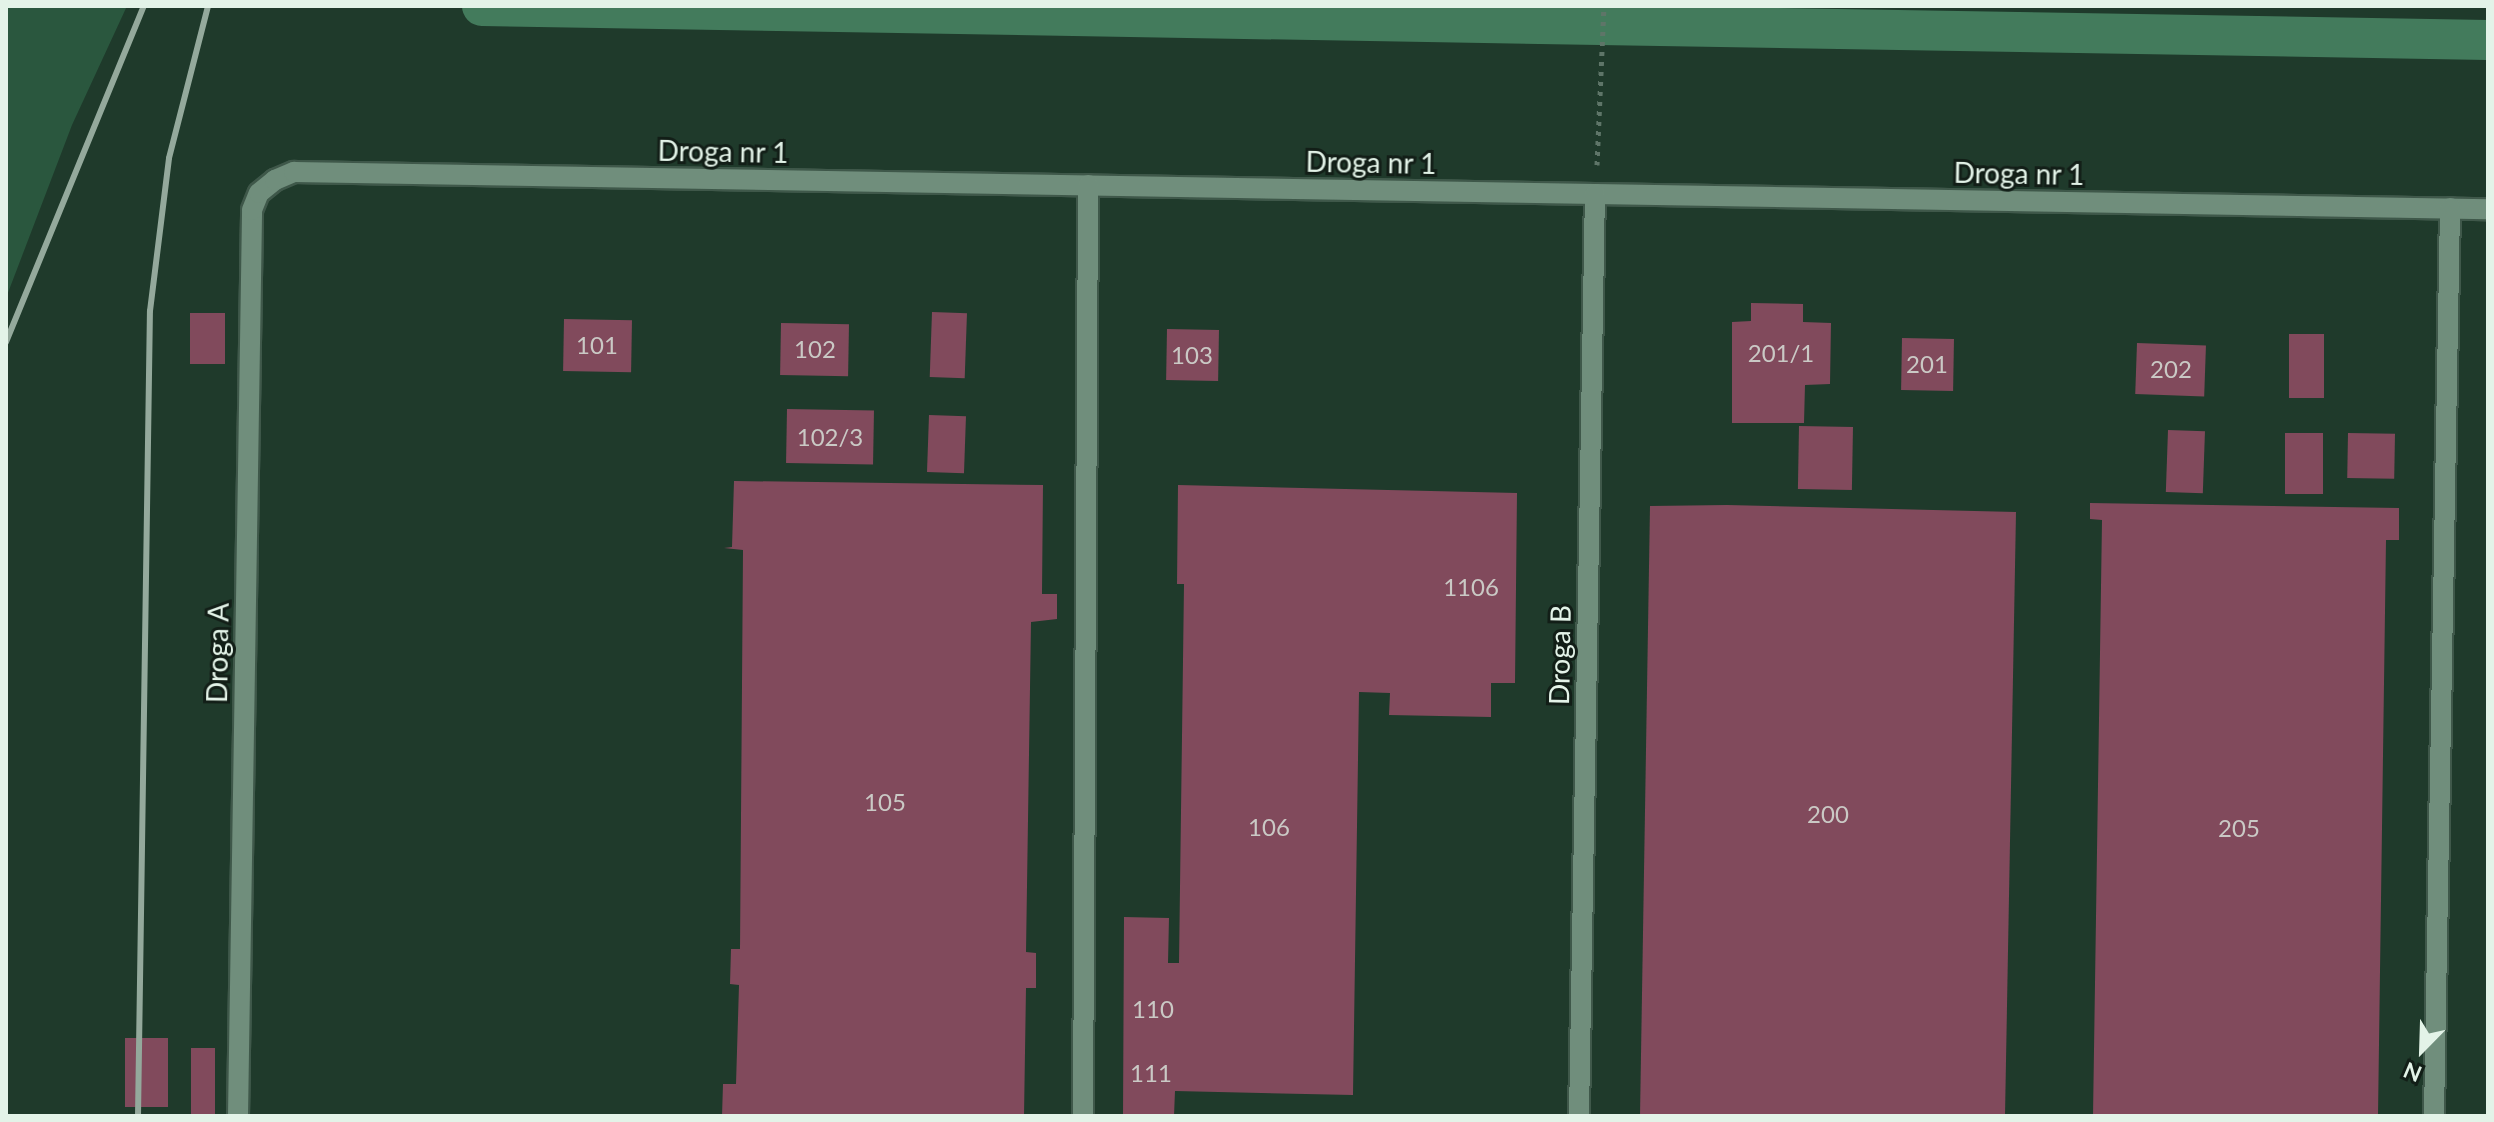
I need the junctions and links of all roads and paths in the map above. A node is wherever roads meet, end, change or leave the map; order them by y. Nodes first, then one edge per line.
1 (1604, 6) edge
2 (1088, 185) junction
3 (259, 193) joint
4 (1595, 194) junction
5 (2450, 208) junction
6 (2488, 209) edge
7 (238, 1116) edge
8 (1083, 1116) edge
9 (1579, 1116) edge
10 (2434, 1116) edge

1 - 4 path
2 - 3 lane, Droga nr 1
2 - 4 lane, Droga nr 1
2 - 8 lane
3 - 7 lane, Droga A
4 - 5 lane, Droga nr 1
4 - 9 lane, Droga B
5 - 6 lane, Droga nr 1
5 - 10 lane

